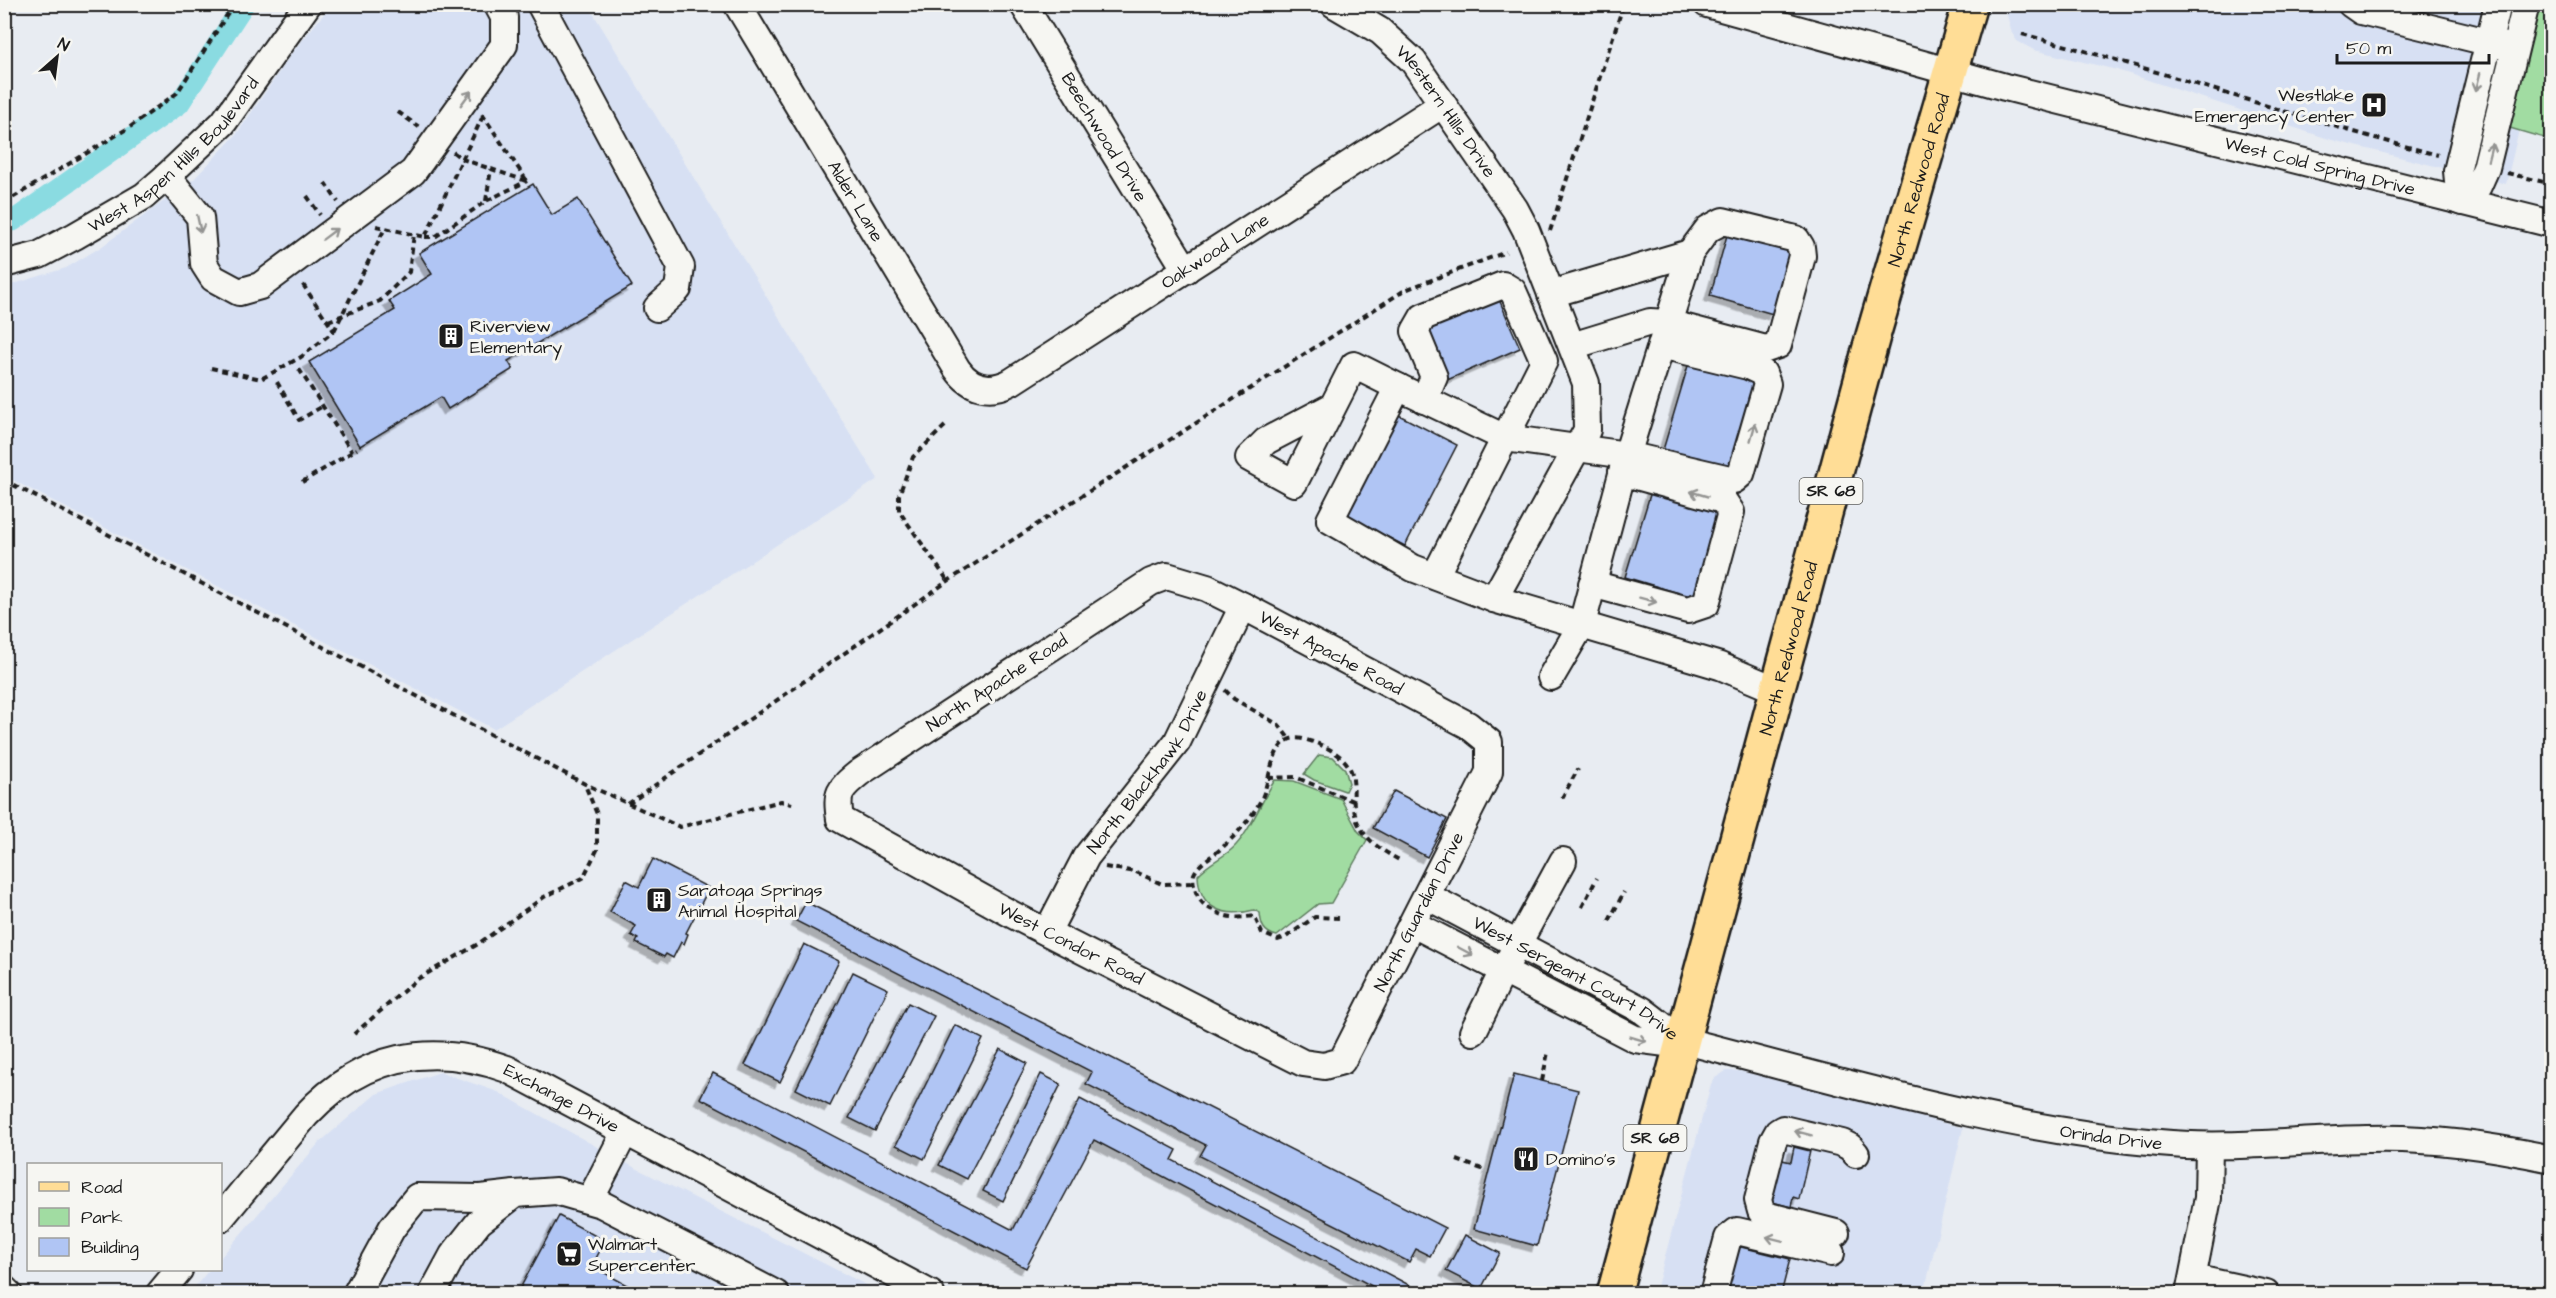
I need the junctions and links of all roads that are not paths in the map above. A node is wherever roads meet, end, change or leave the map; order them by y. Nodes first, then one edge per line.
1 (308, 4) edge
2 (496, 4) edge
3 (540, 4) edge
4 (737, 4) edge
5 (1023, 4) edge
6 (1335, 4) edge
7 (1707, 4) edge
8 (1970, 4) edge
9 (2352, 4) edge
10 (2498, 4) edge
11 (2526, 4) edge
12 (2488, 42) junction
13 (2515, 48) junction
14 (1951, 73) junction
15 (1443, 104) junction
16 (167, 176) junction
17 (2463, 202) junction
18 (2552, 225) edge
19 (1690, 253) junction
20 (4, 264) edge
21 (1186, 270) junction
22 (1551, 294) junction
23 (657, 308) dead end
24 (1665, 334) junction
25 (1572, 346) junction
26 (1398, 387) junction
27 (983, 388) joint
28 (1424, 400) junction
29 (1333, 406) dead end
30 (1505, 438) junction
31 (1578, 447) junction
32 (1624, 463) junction
33 (1167, 576) joint
34 (1435, 576) junction
35 (1592, 584) junction
36 (1494, 599) junction
37 (1244, 606) junction
38 (1581, 624) junction
39 (1551, 677) dead end
40 (1777, 690) junction
41 (1489, 742) joint
42 (837, 800) joint
43 (1563, 861) dead end
44 (1427, 897) junction
45 (1413, 924) junction
46 (1047, 932) junction
47 (1518, 944) junction
48 (1503, 971) junction
49 (1473, 1032) dead end
50 (1681, 1040) junction
51 (1324, 1066) joint
52 (625, 1132) junction
53 (2209, 1146) junction
54 (1856, 1154) dead end
55 (2552, 1158) edge
56 (515, 1194) junction
57 (590, 1200) junction
58 (222, 1217) edge
59 (177, 1271) edge
60 (2191, 1286) edge
61 (4, 1289) edge
62 (9, 1293) edge
63 (159, 1293) edge
64 (356, 1293) edge
65 (432, 1293) edge
66 (776, 1293) edge
67 (931, 1293) edge
68 (1614, 1293) edge
69 (1713, 1293) edge
70 (2266, 1293) edge

1 - 16 street, West Aspen Hills Boulevard
16 -> 2 street
3 - 23 street
4 - 27 street, Alder Lane
5 - 21 street, Beechwood Drive
6 - 15 street, Western Hills Drive
7 - 14 street
8 - 14 main road, North Redwood Road / SR 68
9 - 12 street
10 - 12 street
11 - 13 street
12 - 13 street
12 -> 17 street
17 -> 13 street
14 - 17 street, West Cold Spring Drive
14 - 40 main road, North Redwood Road / SR 68
15 - 21 street, Oakwood Lane
15 - 22 street, Western Hills Drive
16 - 20 street, West Aspen Hills Boulevard
17 - 18 street, West Cold Spring Drive
19 - 22 street
19 - 24 street
19 - 24 street
21 - 27 street, Oakwood Lane
22 - 25 street, Western Hills Drive
24 - 25 street
24 - 32 street
32 -> 24 street
25 - 31 street, Western Hills Drive
26 - 28 street
26 - 29 street
26 - 34 street
28 - 30 street
28 - 30 street
30 - 31 street
30 - 34 street
31 - 32 street
31 - 36 street, Western Hills Drive
32 - 35 street
35 -> 32 street
33 - 37 street, West Apache Road
33 - 42 street, North Apache Road
34 - 36 street
35 - 38 street
36 - 38 street
37 - 41 street, West Apache Road
37 - 46 street, North Blackhawk Drive
38 - 39 street
38 - 40 street
40 - 50 main road, North Redwood Road / SR 68
41 - 44 street, North Guardian Drive
42 - 46 street, West Condor Road
43 - 47 street
44 - 45 street, North Guardian Drive
44 - 47 street, West Sergeant Court Drive
45 -> 48 street, West Sergeant Court Drive
45 - 51 street, North Guardian Drive
46 - 51 street, West Condor Road
47 - 48 street
47 - 50 street, West Sergeant Court Drive
48 - 49 street
48 -> 50 street, West Sergeant Court Drive
50 - 53 street, Orinda Drive
50 - 68 main road, North Redwood Road / SR 68
52 - 57 street
52 - 58 street, Exchange Drive
52 - 67 street, Exchange Drive
53 - 55 street, Orinda Drive
53 - 60 street
54 -> 69 street
56 - 57 street
56 - 64 street
56 - 65 street
57 - 66 street
59 - 63 street
60 - 70 street
61 - 62 street

